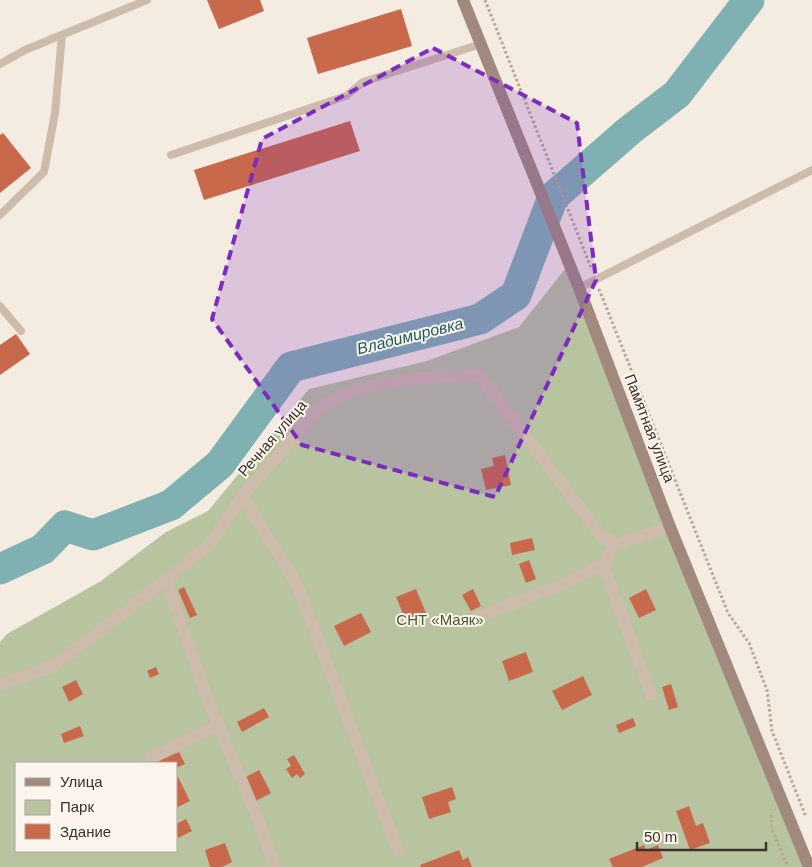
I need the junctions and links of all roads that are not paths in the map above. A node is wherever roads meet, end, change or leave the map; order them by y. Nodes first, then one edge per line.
1 (147, 0) edge
2 (463, 0) edge
3 (62, 35) junction
4 (481, 44) junction
5 (0, 64) edge
6 (171, 155) dead end
7 (812, 170) edge
8 (0, 215) edge
9 (578, 288) junction
10 (0, 306) edge
11 (21, 331) dead end
12 (242, 496) junction
13 (670, 527) junction
14 (616, 544) junction
15 (603, 564) junction
16 (166, 580) junction
17 (470, 620) dead end
18 (0, 685) edge
19 (651, 695) dead end
20 (218, 725) junction
21 (152, 757) dead end
22 (398, 851) dead end
23 (275, 867) edge
24 (809, 867) edge

1 - 3 lane
2 - 4 street, Памятная улица
3 - 5 lane
3 - 8 lane
4 - 6 lane
4 - 9 street, Памятная улица
7 - 9 lane
9 - 13 street, Памятная улица
10 - 11 lane
12 - 14 street, Речная улица
12 - 16 street, Речная улица
12 - 22 street
13 - 14 street
13 - 24 street, Памятная улица
14 - 15 street
15 - 17 street
15 - 19 street
16 - 18 street, Речная улица
16 - 20 street
20 - 21 street
20 - 23 street

